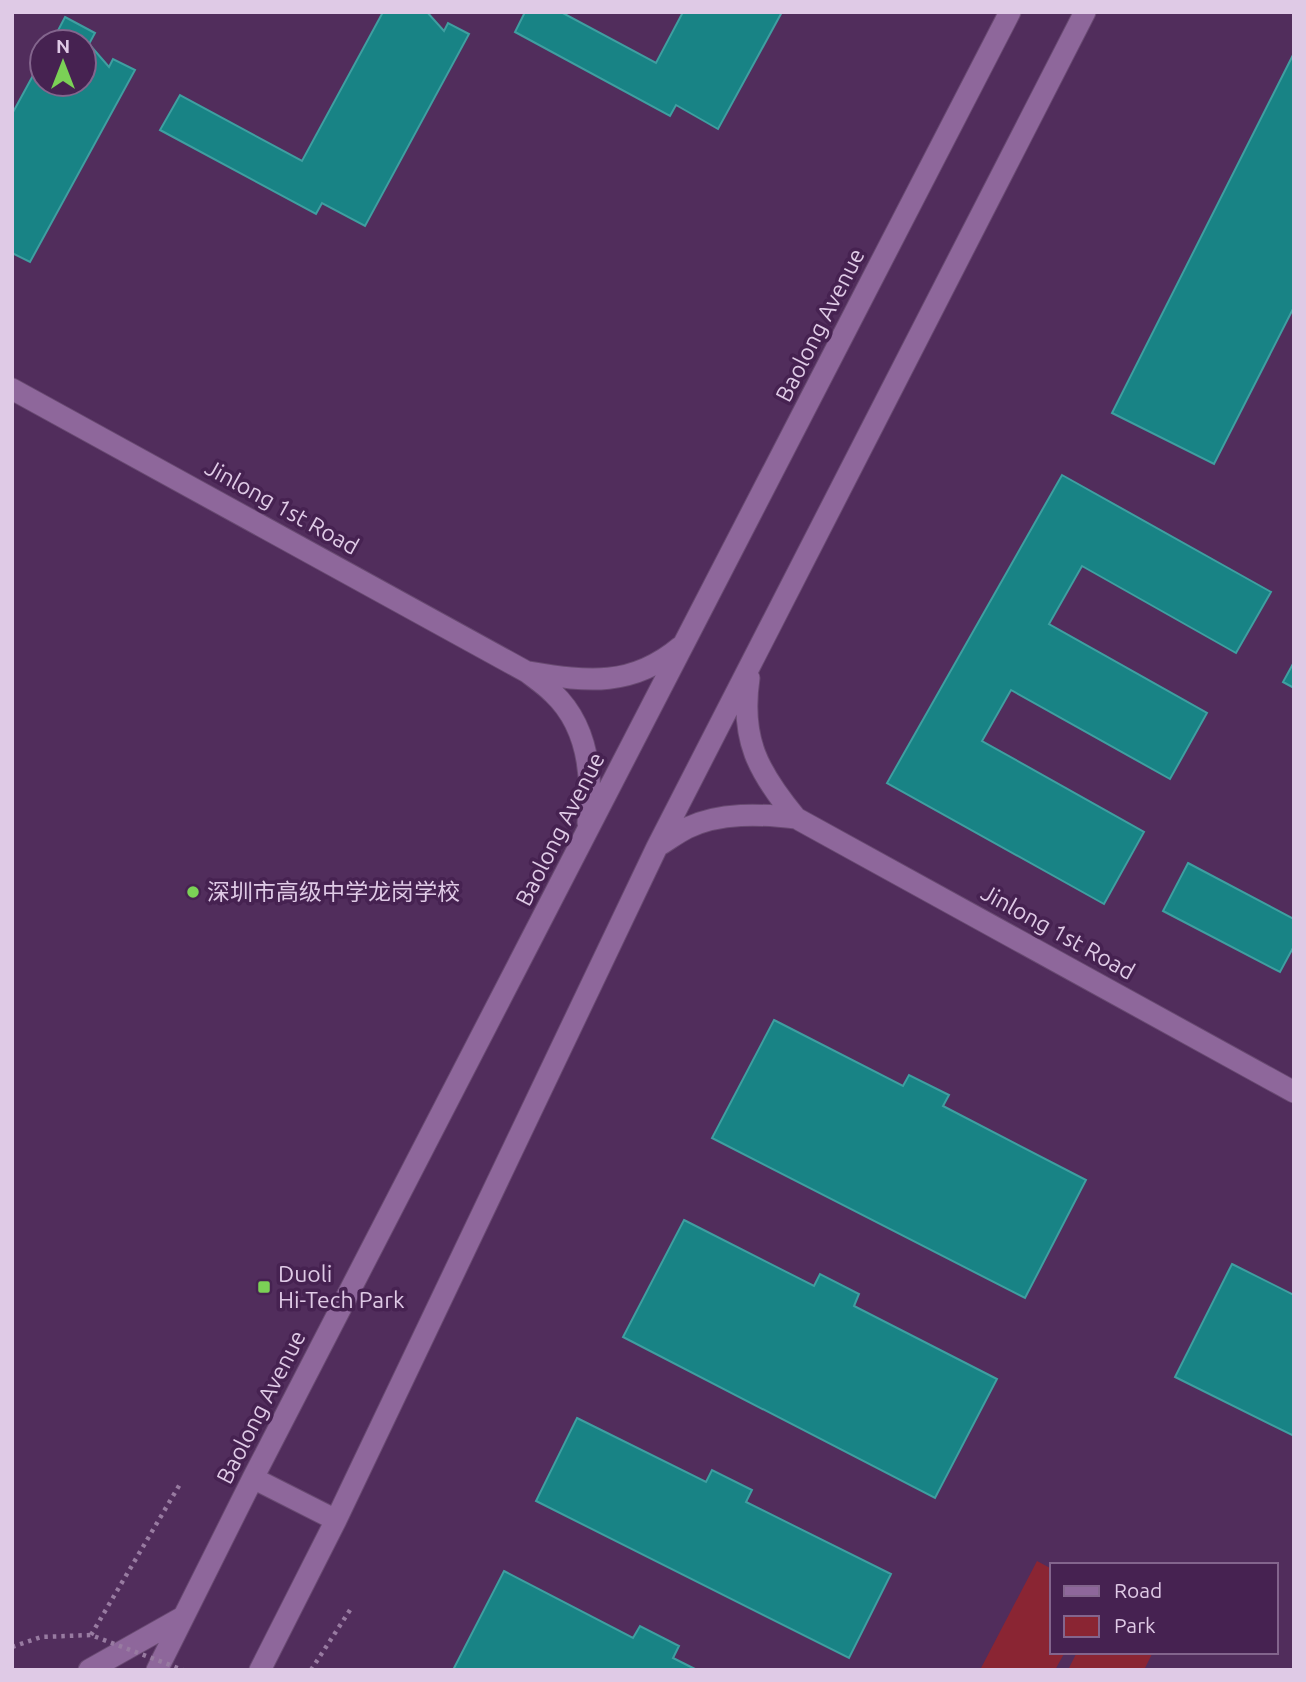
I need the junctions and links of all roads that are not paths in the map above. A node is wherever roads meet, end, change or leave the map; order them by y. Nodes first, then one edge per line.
1 (1010, 12) edge
2 (1085, 12) edge
3 (12, 389) edge
4 (687, 642) junction
5 (751, 663) junction
6 (527, 672) junction
7 (796, 818) junction
8 (587, 835) junction
9 (657, 847) junction
10 (1294, 1092) edge
11 (253, 1478) junction
12 (335, 1520) junction
13 (183, 1617) junction
14 (89, 1670) edge
15 (157, 1670) edge
16 (260, 1670) edge

1 - 4 main road, Baolong Avenue
2 - 5 main road
3 - 6 main road, Jinlong 1st Road
4 - 6 main road, Jinlong 1st Road
4 - 8 main road, Baolong Avenue
5 - 7 main road, Jinlong 1st Road
5 - 9 main road
6 - 8 main road, Jinlong 1st Road
7 - 9 main road, Jinlong 1st Road
7 - 10 main road, Jinlong 1st Road
8 - 11 main road, Baolong Avenue
9 - 12 main road
11 - 12 main road
11 - 13 main road, Baolong Avenue
12 - 16 main road
13 - 14 main road
13 - 15 main road, Baolong Avenue

